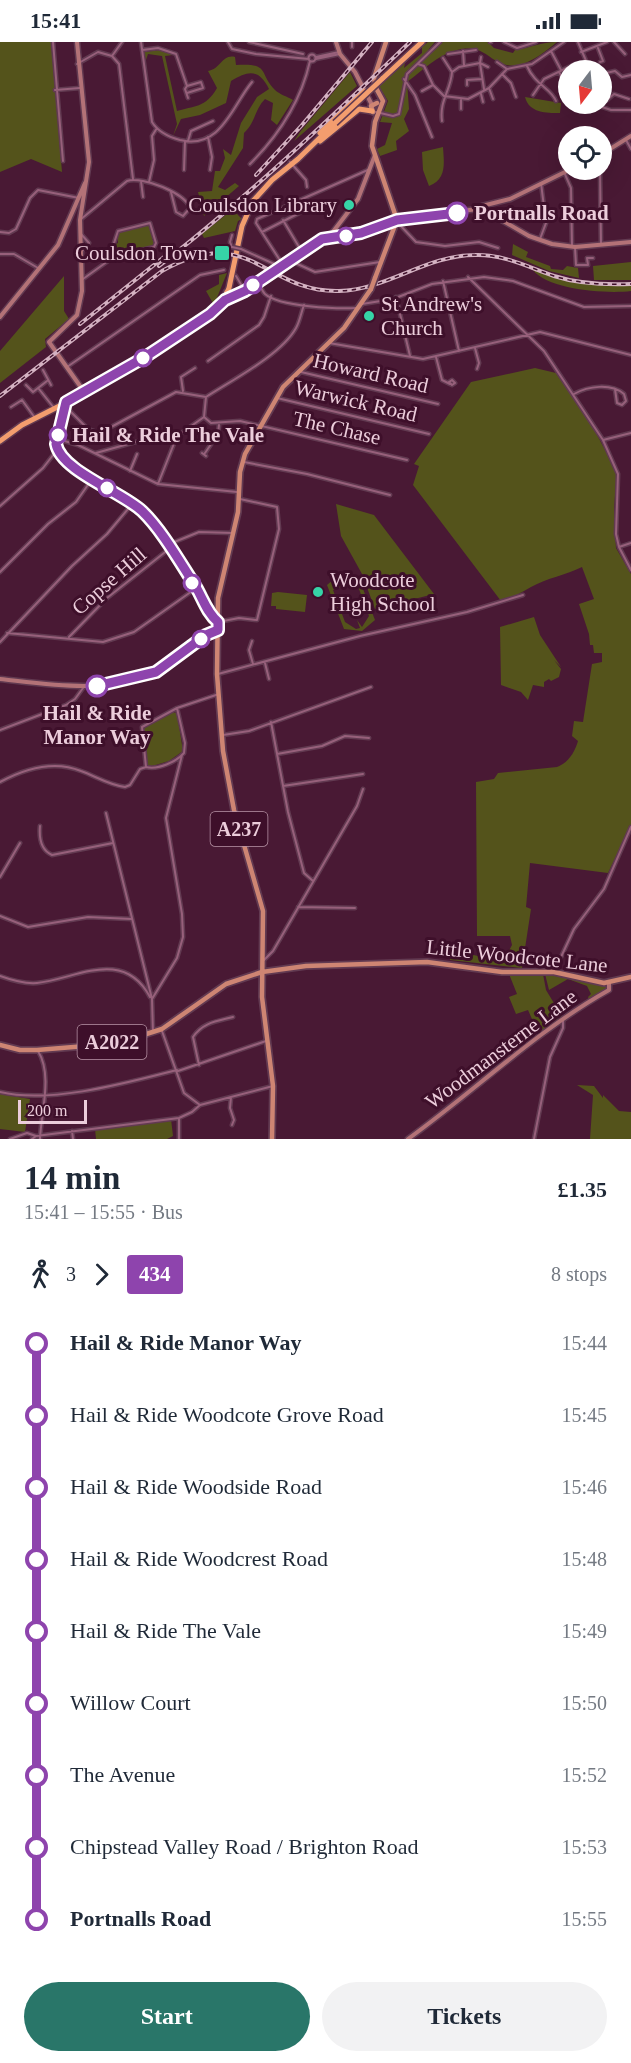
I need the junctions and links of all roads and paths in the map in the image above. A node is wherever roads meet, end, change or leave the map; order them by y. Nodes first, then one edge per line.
1 (53, 42) edge
2 (77, 42) edge
3 (122, 42) edge
4 (141, 42) edge
5 (228, 42) edge
6 (249, 42) edge
7 (336, 42) edge
8 (352, 42) edge
9 (386, 42) edge
10 (422, 42) edge
11 (440, 42) edge
12 (504, 42) edge
13 (536, 42) edge
14 (564, 42) edge
15 (578, 42) edge
16 (607, 42) edge
17 (614, 42) edge
18 (598, 47) junction
19 (352, 48) dead end
20 (142, 50) junction
21 (462, 50) junction
22 (477, 50) dead end
23 (551, 51) junction
24 (581, 52) junction
25 (339, 53) junction
26 (303, 54) dead end
27 (448, 54) dead end
28 (625, 54) dead end
29 (112, 56) junction
30 (481, 57) dead end
31 (316, 58) junction
32 (443, 58) dead end
33 (310, 60) junction
34 (585, 60) edge
35 (603, 60) edge
36 (496, 62) dead end
37 (480, 63) junction
38 (77, 64) junction
39 (417, 64) junction
40 (464, 66) junction
41 (527, 66) junction
42 (488, 67) dead end
43 (558, 67) edge
44 (507, 69) junction
45 (452, 72) junction
46 (558, 72) edge
47 (612, 72) edge
48 (502, 74) junction
49 (631, 75) edge
50 (404, 79) junction
51 (482, 79) junction
52 (247, 81) dead end
53 (433, 85) junction
54 (467, 85) dead end
55 (540, 85) junction
56 (187, 86) junction
57 (80, 88) junction
58 (489, 88) junction
59 (55, 90) junction
60 (484, 90) junction
61 (363, 91) junction
62 (422, 91) dead end
63 (187, 93) junction
64 (481, 94) junction
65 (533, 95) dead end
66 (444, 96) junction
67 (612, 96) edge
68 (188, 98) dead end
69 (516, 98) dead end
70 (460, 99) junction
71 (493, 99) dead end
72 (629, 99) dead end
73 (556, 101) dead end
74 (483, 102) dead end
75 (376, 109) junction
76 (461, 109) dead end
77 (612, 110) edge
78 (631, 110) edge
79 (386, 113) junction
80 (213, 121) dead end
81 (442, 121) dead end
82 (157, 128) junction
83 (330, 128) junction
84 (319, 135) junction
85 (631, 136) edge
86 (208, 137) junction
87 (432, 137) dead end
88 (626, 140) junction
89 (186, 141) junction
90 (317, 141) junction
91 (612, 148) edge
92 (631, 149) edge
93 (375, 155) junction
94 (63, 160) dead end
95 (291, 163) junction
96 (250, 164) dead end
97 (184, 170) dead end
98 (210, 170) dead end
99 (370, 170) junction
100 (558, 175) edge
101 (133, 179) junction
102 (87, 180) junction
103 (569, 180) edge
104 (600, 180) edge
105 (141, 181) junction
106 (149, 182) junction
107 (540, 183) junction
108 (307, 187) dead end
109 (171, 192) junction
110 (142, 196) dead end
111 (79, 198) junction
112 (317, 204) dead end
113 (479, 210) junction
114 (80, 220) junction
115 (283, 220) junction
116 (398, 221) junction
117 (387, 223) junction
118 (0, 232) edge
119 (262, 232) junction
120 (391, 232) junction
121 (80, 233) junction
122 (232, 235) dead end
123 (328, 237) junction
124 (540, 240) junction
125 (631, 242) edge
126 (601, 245) junction
127 (573, 246) junction
128 (498, 248) dead end
129 (82, 251) junction
130 (302, 252) junction
131 (0, 254) edge
132 (110, 258) junction
133 (593, 258) dead end
134 (234, 260) junction
135 (291, 260) junction
136 (380, 262) junction
137 (282, 266) junction
138 (40, 269) junction
139 (222, 271) dead end
140 (236, 276) dead end
141 (468, 277) junction
142 (83, 279) junction
143 (443, 281) junction
144 (258, 282) junction
145 (230, 283) junction
146 (244, 291) junction
147 (226, 292) junction
148 (236, 294) junction
149 (271, 296) junction
150 (396, 297) junction
151 (225, 300) junction
152 (304, 305) junction
153 (220, 306) junction
154 (360, 306) junction
155 (631, 306) edge
156 (0, 317) edge
157 (530, 336) junction
158 (328, 342) junction
159 (475, 348) junction
160 (459, 351) junction
161 (631, 355) edge
162 (436, 356) junction
163 (411, 357) junction
164 (208, 361) dead end
165 (67, 367) junction
166 (195, 368) dead end
167 (477, 369) dead end
168 (43, 370) dead end
169 (298, 370) junction
170 (48, 381) junction
171 (450, 384) dead end
172 (51, 385) dead end
173 (26, 386) dead end
174 (39, 389) junction
175 (615, 389) junction
176 (183, 391) junction
177 (85, 393) junction
178 (574, 394) junction
179 (206, 397) junction
180 (276, 398) junction
181 (66, 404) junction
182 (438, 404) dead end
183 (11, 407) dead end
184 (54, 408) junction
185 (204, 417) junction
186 (35, 418) junction
187 (219, 424) junction
188 (260, 426) junction
189 (429, 434) dead end
190 (631, 434) edge
191 (58, 439) junction
192 (603, 440) junction
193 (0, 441) edge
194 (139, 441) dead end
195 (57, 450) junction
196 (94, 453) junction
197 (137, 454) dead end
198 (204, 454) dead end
199 (407, 460) dead end
200 (242, 462) junction
201 (130, 472) junction
202 (92, 479) junction
203 (158, 484) junction
204 (390, 495) dead end
205 (240, 496) junction
206 (133, 503) junction
207 (0, 506) edge
208 (232, 533) junction
209 (631, 543) edge
210 (168, 547) junction
211 (619, 547) junction
212 (631, 560) edge
213 (626, 561) junction
214 (631, 570) edge
215 (0, 572) edge
216 (196, 588) junction
217 (523, 595) dead end
218 (218, 622) junction
219 (218, 630) junction
220 (7, 633) junction
221 (69, 637) junction
222 (252, 641) dead end
223 (0, 642) edge
224 (265, 663) junction
225 (253, 665) junction
226 (217, 674) junction
227 (0, 679) edge
228 (269, 679) dead end
229 (371, 687) dead end
230 (83, 688) junction
231 (219, 694) junction
232 (177, 708) junction
233 (271, 722) junction
234 (0, 730) edge
235 (222, 735) junction
236 (369, 738) dead end
237 (277, 754) junction
238 (182, 755) junction
239 (146, 767) junction
240 (363, 774) dead end
241 (0, 782) edge
242 (283, 786) junction
243 (363, 789) dead end
244 (106, 813) dead end
245 (40, 826) dead end
246 (631, 827) edge
247 (20, 843) dead end
248 (113, 843) junction
249 (0, 877) edge
250 (314, 881) junction
251 (298, 907) junction
252 (355, 908) dead end
253 (0, 916) edge
254 (132, 919) junction
255 (263, 950) junction
256 (273, 951) junction
257 (263, 961) junction
258 (262, 972) junction
259 (554, 972) junction
260 (0, 976) edge
261 (631, 977) edge
262 (609, 983) junction
263 (152, 999) junction
264 (233, 1017) dead end
265 (563, 1020) junction
266 (162, 1029) junction
267 (153, 1033) junction
268 (266, 1041) junction
269 (0, 1045) edge
270 (37, 1050) junction
271 (199, 1065) junction
272 (177, 1071) junction
273 (273, 1086) junction
274 (0, 1092) edge
275 (44, 1096) junction
276 (231, 1097) junction
277 (200, 1105) junction
278 (179, 1118) junction
279 (232, 1125) dead end
280 (72, 1131) junction
281 (39, 1137) edge
282 (10, 1139) edge
283 (32, 1139) edge
284 (73, 1139) edge
285 (179, 1139) edge
286 (272, 1139) edge
287 (408, 1139) edge
288 (534, 1139) edge

1 - 59 street
2 - 38 main road
3 - 29 street
4 - 20 street
5 - 33 street
6 - 26 street
7 - 25 main road
8 - 19 street
9 - 75 main road, A237
10 - 83 highway, bridge
11 - 39 street
12 - 13 street
14 - 23 street
15 - 24 street
16 - 18 street
17 - 28 street
18 - 24 street
18 - 35 street
20 - 56 street
20 - 82 street
21 - 22 street
21 - 27 street
21 - 40 street
23 - 41 street
23 - 43 street
24 - 34 street
25 - 31 street
25 - 61 main road
29 - 38 street
29 - 101 street
30 - 37 street
31 - 33 street
31 - 33 street
32 - 45 street
33 - 96 street
36 - 44 street
37 - 40 street
37 - 42 street
37 - 51 street
38 - 57 main road
39 - 50 street
39 - 53 street
40 - 45 street
41 - 44 street
41 - 55 street
44 - 48 street
45 - 66 street
46 - 55 street
47 - 49 street
48 - 58 street
48 - 69 street
50 - 79 street
50 - 87 street
51 - 54 street
51 - 60 street
52 - 86 street
53 - 62 street
53 - 66 street
55 - 65 street
55 - 73 street
56 - 63 street
56 - 63 street
57 - 59 street
57 - 102 main road
58 - 60 street
58 - 71 street
59 - 94 street
60 - 64 street
61 - 75 main road
61 - 84 highway
63 - 68 street
64 - 70 street
64 - 74 street
66 - 70 street
66 - 81 street
67 - 72 street
70 - 76 street
75 - 79 street
75 - 79 street
75 - 90 highway
75 - 93 main road, A237
77 - 78 street
80 - 89 street
82 - 89 street
82 - 106 street
83 - 84 highway
83 - 90 highway
84 - 95 highway
85 - 88 main road
86 - 89 street
86 - 98 street
88 - 91 main road
88 - 92 street
89 - 97 street
90 - 95 highway
93 - 99 main road
93 - 116 main road, A237
95 - 108 street
95 - 134 highway
99 - 119 street
99 - 123 main road
100 - 107 main road
101 - 105 street
101 - 114 street
102 - 111 main road
102 - 114 main road
103 - 127 street
104 - 126 street
105 - 106 street
105 - 110 street
106 - 109 street
107 - 113 main road
107 - 124 street
109 - 109 street
111 - 118 street
111 - 138 main road
112 - 115 street
113 - 116 main road
113 - 124 main road
114 - 121 main road
115 - 119 street
115 - 130 street
116 - 117 main road
116 - 120 main road, A237
116 - 128 street
117 - 120 main road
117 - 123 main road
119 - 137 street
120 - 136 main road, A237
121 - 129 main road
121 - 129 street
122 - 137 street, bridge
123 - 130 main road
124 - 127 main road
125 - 126 main road
126 - 127 main road
127 - 133 street
129 - 142 main road
130 - 135 main road
131 - 138 street
132 - 132 street
132 - 142 street
134 - 145 highway
134 - 147 highway
135 - 136 street
135 - 137 main road
136 - 154 main road, A237, bridge
137 - 144 main road
138 - 156 main road
139 - 165 street
140 - 146 street
141 - 143 street
141 - 155 street
141 - 157 street
142 - 165 main road
143 - 150 street
143 - 160 street
144 - 146 main road
144 - 149 street
145 - 146 main road
145 - 147 highway
146 - 148 main road
147 - 148 main road
147 - 151 highway
147 - 153 highway
148 - 151 main road
149 - 152 street
149 - 164 street
150 - 154 street
150 - 163 street
151 - 153 highway
152 - 154 street
152 - 179 street
153 - 177 highway
154 - 158 main road, A237
157 - 159 street
157 - 161 street
157 - 178 street
158 - 163 street
158 - 169 main road, A237
159 - 160 street
159 - 167 street
160 - 162 street
162 - 163 street
162 - 171 street
165 - 177 main road
166 - 176 street
168 - 170 street
169 - 180 main road, A237
169 - 182 street, Howard Road
170 - 172 street
170 - 174 street
173 - 174 street
174 - 184 street
175 - 175 street
175 - 178 street
176 - 179 street
176 - 181 street
177 - 181 highway
178 - 192 street
179 - 185 street
180 - 188 main road, A237
180 - 189 street, Warwick Road
181 - 184 highway
181 - 191 main road
183 - 186 street
184 - 186 highway
185 - 187 street
185 - 203 street
186 - 193 highway
187 - 188 street, The Chase
187 - 198 street
188 - 199 street, The Chase
188 - 200 main road, A237
190 - 192 street
191 - 195 main road
191 - 196 street
192 - 211 street
194 - 196 street
195 - 202 main road
195 - 207 street
196 - 201 street
197 - 201 street
200 - 204 street
200 - 205 main road, A237
201 - 203 street
202 - 206 main road
202 - 215 street
203 - 205 street
205 - 208 main road, A237
205 - 218 street
206 - 210 main road
206 - 220 street
208 - 210 street, Copse Hill
208 - 218 main road, A237
209 - 211 street
210 - 216 main road
210 - 221 street, Copse Hill
211 - 213 street
212 - 213 street
213 - 214 street
216 - 218 main road
216 - 221 street
217 - 224 street
218 - 219 main road, A237
219 - 226 main road, A237
219 - 230 main road
220 - 221 street
220 - 223 street
222 - 225 street
224 - 225 street
224 - 228 street
225 - 226 street
226 - 231 main road, A237
227 - 230 main road
229 - 233 street
230 - 234 street
231 - 232 street
231 - 235 main road, A237
232 - 238 street
232 - 239 street
233 - 235 street
233 - 237 street
235 - 255 main road, A237
236 - 237 street
237 - 242 street
238 - 239 street
238 - 263 street
239 - 241 street
240 - 242 street
242 - 250 street
243 - 250 street
244 - 248 street
245 - 248 street
246 - 259 street
247 - 249 street
248 - 254 street
250 - 251 street
251 - 252 street
251 - 256 street
253 - 254 street
254 - 263 street
255 - 256 street
255 - 257 main road, A237
256 - 257 street
257 - 258 main road, A237
258 - 259 main road, Little Woodcote Lane / A2022
258 - 266 main road, A2022
258 - 268 main road, A237
259 - 262 main road, Little Woodcote Lane / A2022
260 - 263 street
261 - 262 main road, Little Woodcote Lane / A2022
262 - 265 main road, Woodmansterne Lane
263 - 267 street
264 - 271 street
265 - 287 main road, Woodmansterne Lane
265 - 288 street
266 - 267 main road, A2022
266 - 272 street
267 - 270 main road, A2022
268 - 271 street
268 - 273 main road, A237
269 - 270 main road, A2022
270 - 275 street
271 - 272 street
272 - 275 street
272 - 277 street
273 - 276 street
273 - 286 main road, A237
274 - 275 street
275 - 281 street
276 - 277 street
276 - 279 street
277 - 278 street
278 - 280 street
278 - 285 street
280 - 281 street
280 - 284 street
281 - 282 street
281 - 283 street

